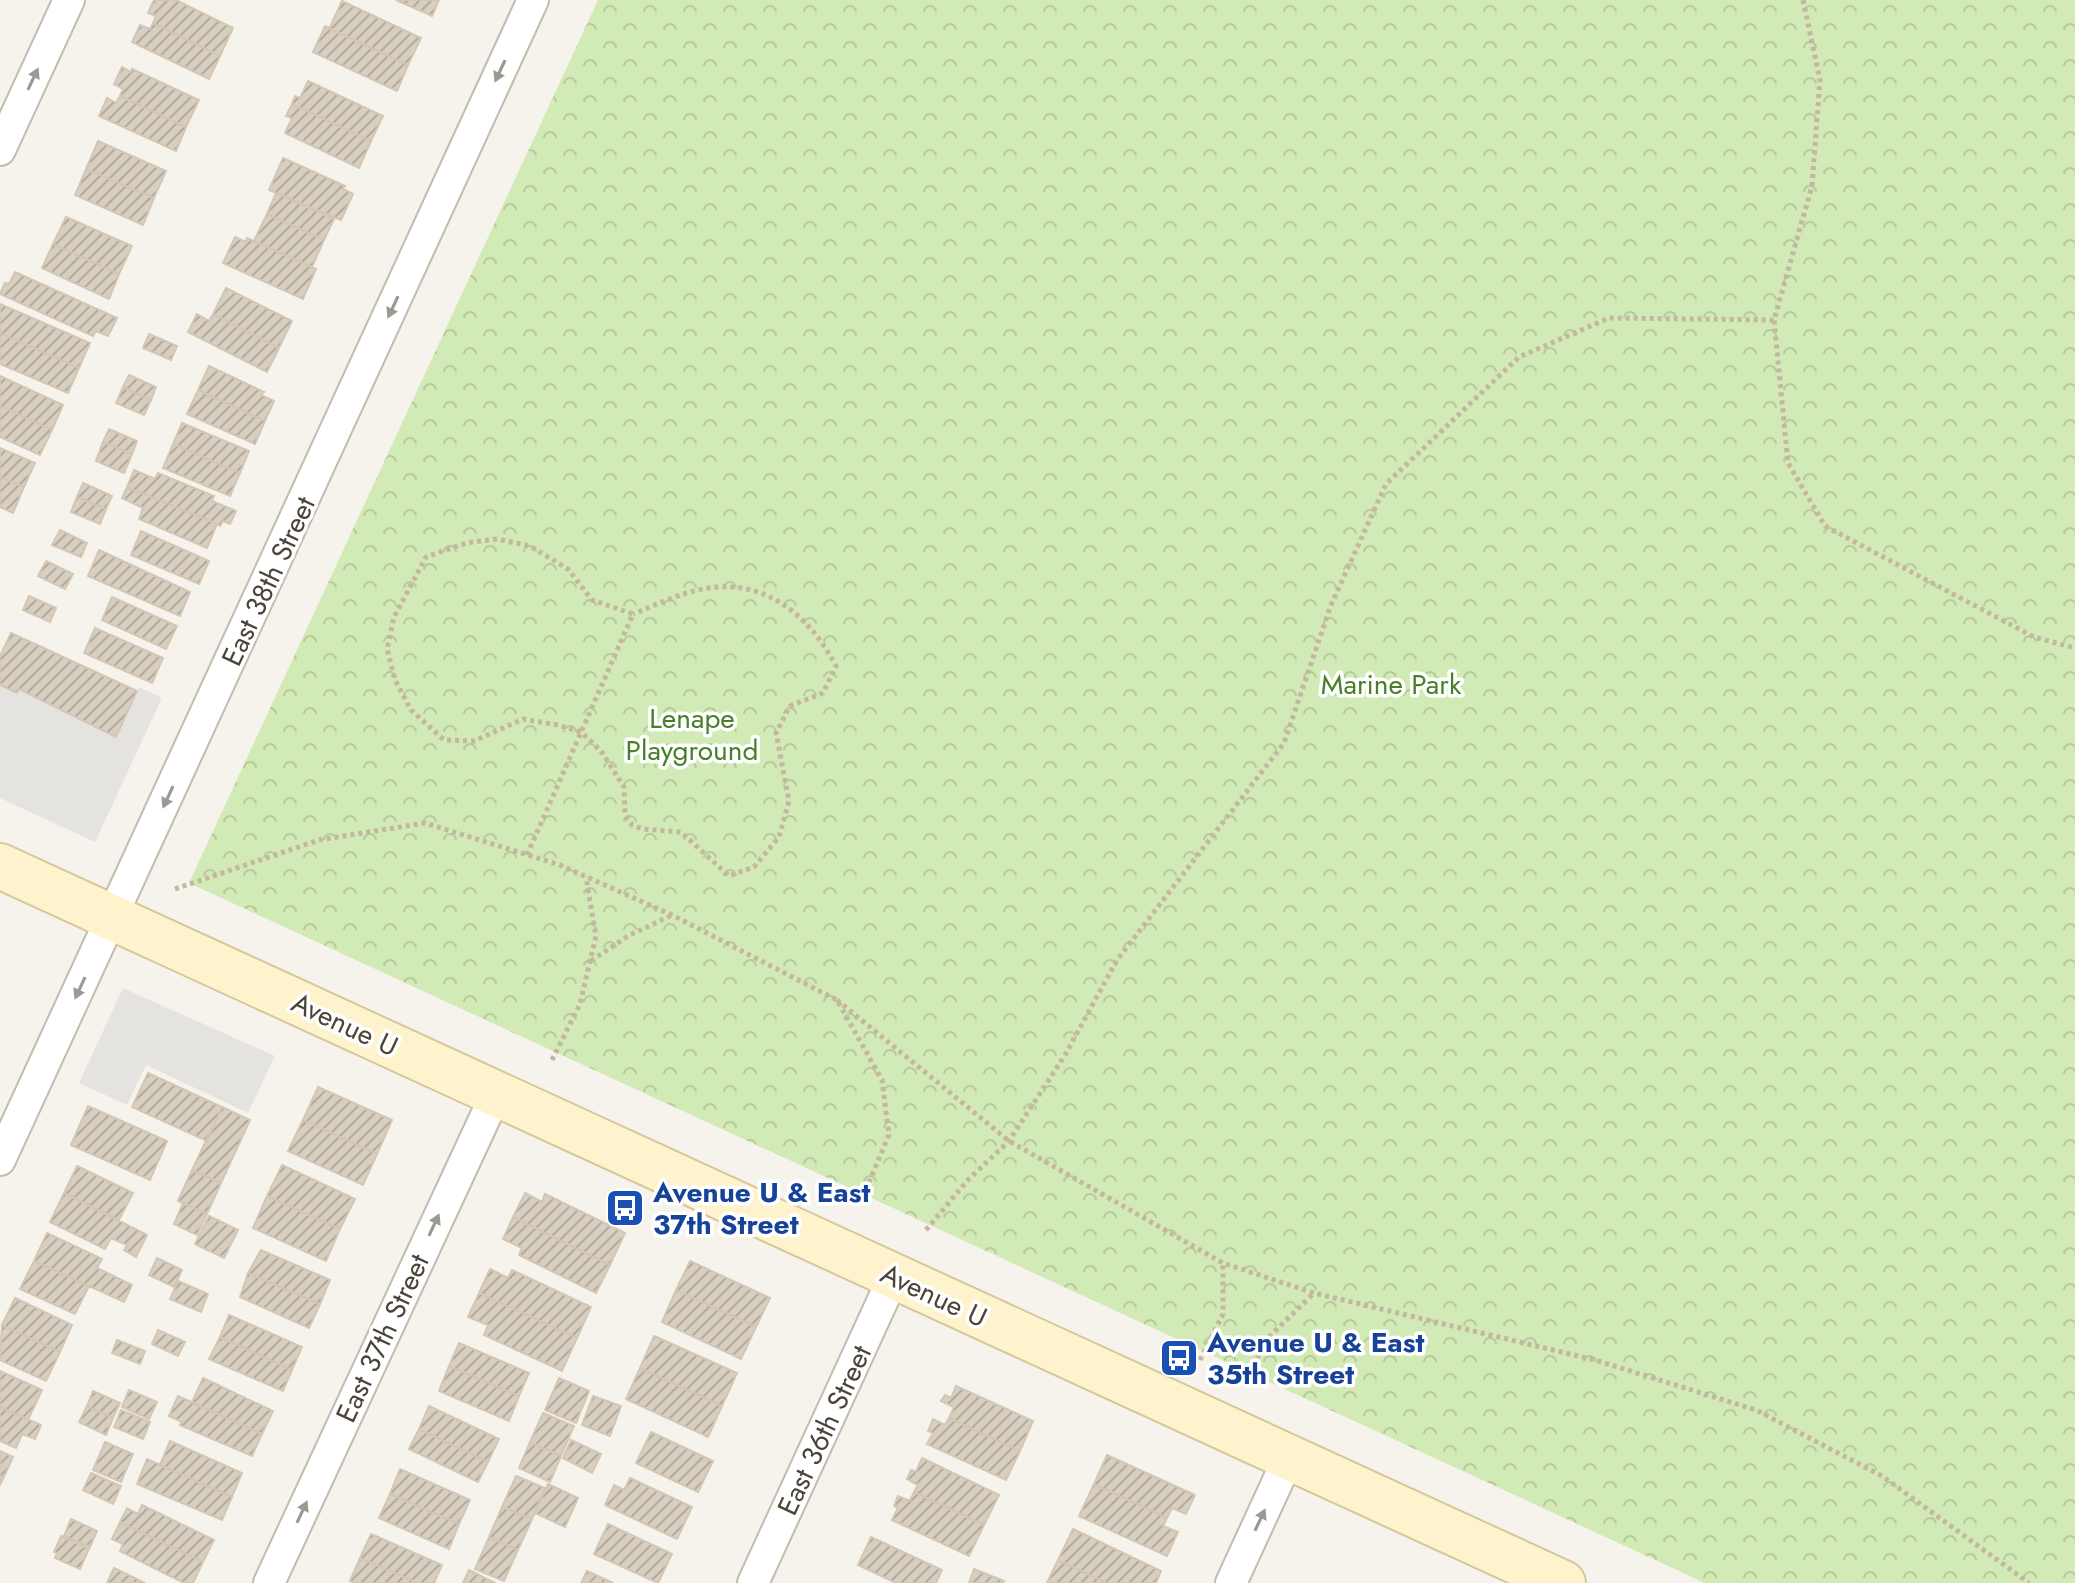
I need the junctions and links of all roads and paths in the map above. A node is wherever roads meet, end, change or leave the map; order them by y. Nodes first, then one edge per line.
1 (69, 0) edge
2 (533, 0) edge
3 (1803, 0) edge
4 (0, 150) edge
5 (1774, 320) junction
6 (633, 614) junction
7 (2075, 648) edge
8 (581, 732) junction
9 (527, 855) junction
10 (0, 866) edge
11 (586, 877) junction
12 (175, 889) dead end
13 (672, 915) junction
14 (113, 917) junction
15 (590, 961) junction
16 (837, 1000) junction
17 (552, 1060) dead end
18 (496, 1094) junction
19 (1009, 1141) junction
20 (0, 1160) edge
21 (861, 1201) dead end
22 (926, 1230) dead end
23 (1223, 1263) junction
24 (894, 1276) junction
25 (1314, 1293) junction
26 (1200, 1360) dead end
27 (1246, 1379) dead end
28 (1289, 1457) junction
29 (269, 1583) edge
30 (753, 1583) edge
31 (1231, 1583) edge
32 (1563, 1583) edge
33 (2029, 1583) edge

4 -> 1 street
2 -> 14 street, East 38th Street
3 - 5 path
5 - 7 path
5 - 19 path
6 - 8 path
6 - 8 path
6 - 8 path
8 - 9 path
9 - 11 path
9 - 12 path
10 - 14 main road, Avenue U
11 - 13 path
11 - 15 path
13 - 15 path
13 - 16 path
14 - 18 main road, Avenue U
14 -> 20 street, East 38th Street
15 - 17 path
16 - 19 path
16 - 21 path
18 - 24 main road, Avenue U
29 -> 18 street, East 37th Street
19 - 22 path
19 - 23 path
23 - 25 path
23 - 26 path
24 - 28 main road, Avenue U
24 - 30 street, East 36th Street
25 - 27 path
25 - 33 path
31 -> 28 street
28 - 32 main road, Avenue U

